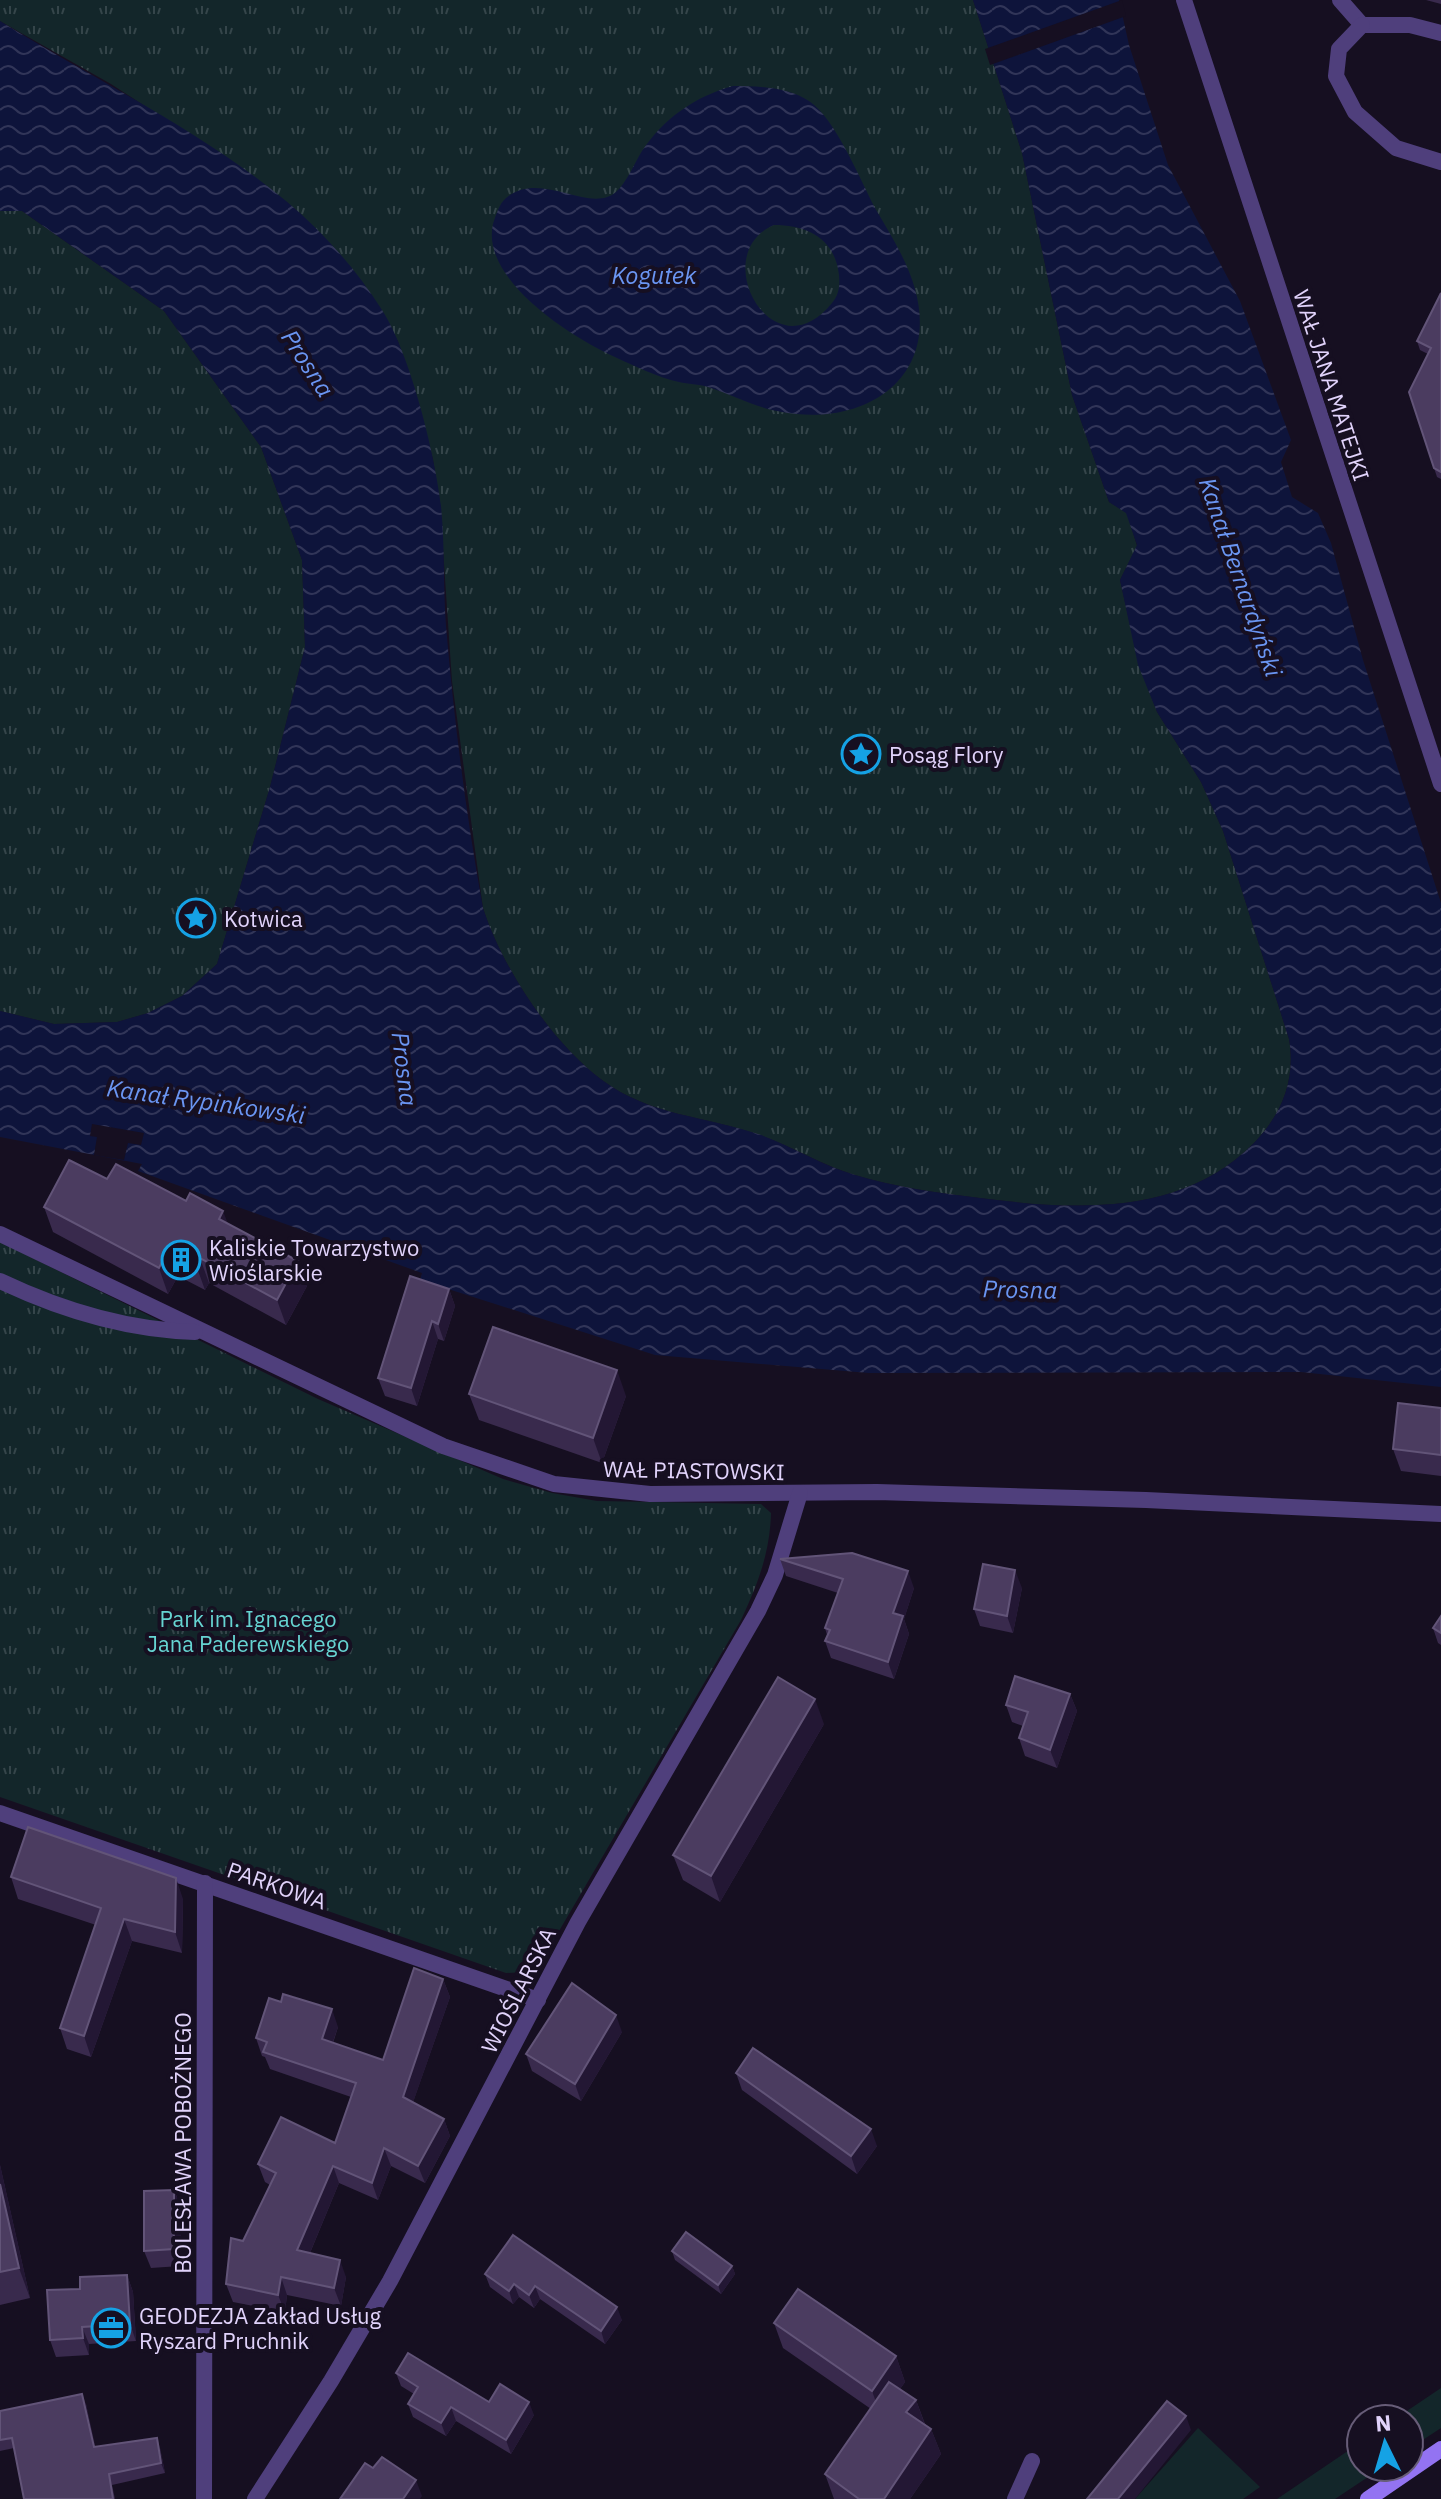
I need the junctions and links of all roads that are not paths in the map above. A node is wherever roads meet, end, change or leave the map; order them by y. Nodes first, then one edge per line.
1 (1184, 0) edge
2 (1340, 0) edge
3 (1362, 25) junction
4 (1441, 33) edge
5 (1441, 162) edge
6 (1441, 784) edge
7 (0, 1234) edge
8 (0, 1281) edge
9 (201, 1332) junction
10 (800, 1493) junction
11 (1441, 1514) edge
12 (0, 1813) edge
13 (205, 1883) junction
14 (538, 2000) junction
15 (1441, 2449) edge
16 (1032, 2461) dead end
17 (204, 2499) edge
18 (255, 2499) edge
19 (1015, 2499) edge
20 (1368, 2499) edge

1 - 6 street, WAŁ JANA MATEJKI
2 - 3 street
3 - 4 street
3 - 5 street
7 - 9 street, WAŁ PIASTOWSKI
8 - 9 street
9 - 10 street, WAŁ PIASTOWSKI
10 - 11 street, WAŁ PIASTOWSKI
10 - 14 street, WIOŚLARSKA
12 - 13 street, PARKOWA
13 - 14 street, PARKOWA
13 - 17 street, BOLESŁAWA POBOŻNEGO
14 - 18 street, WIOŚLARSKA
15 - 20 main road
16 - 19 street

